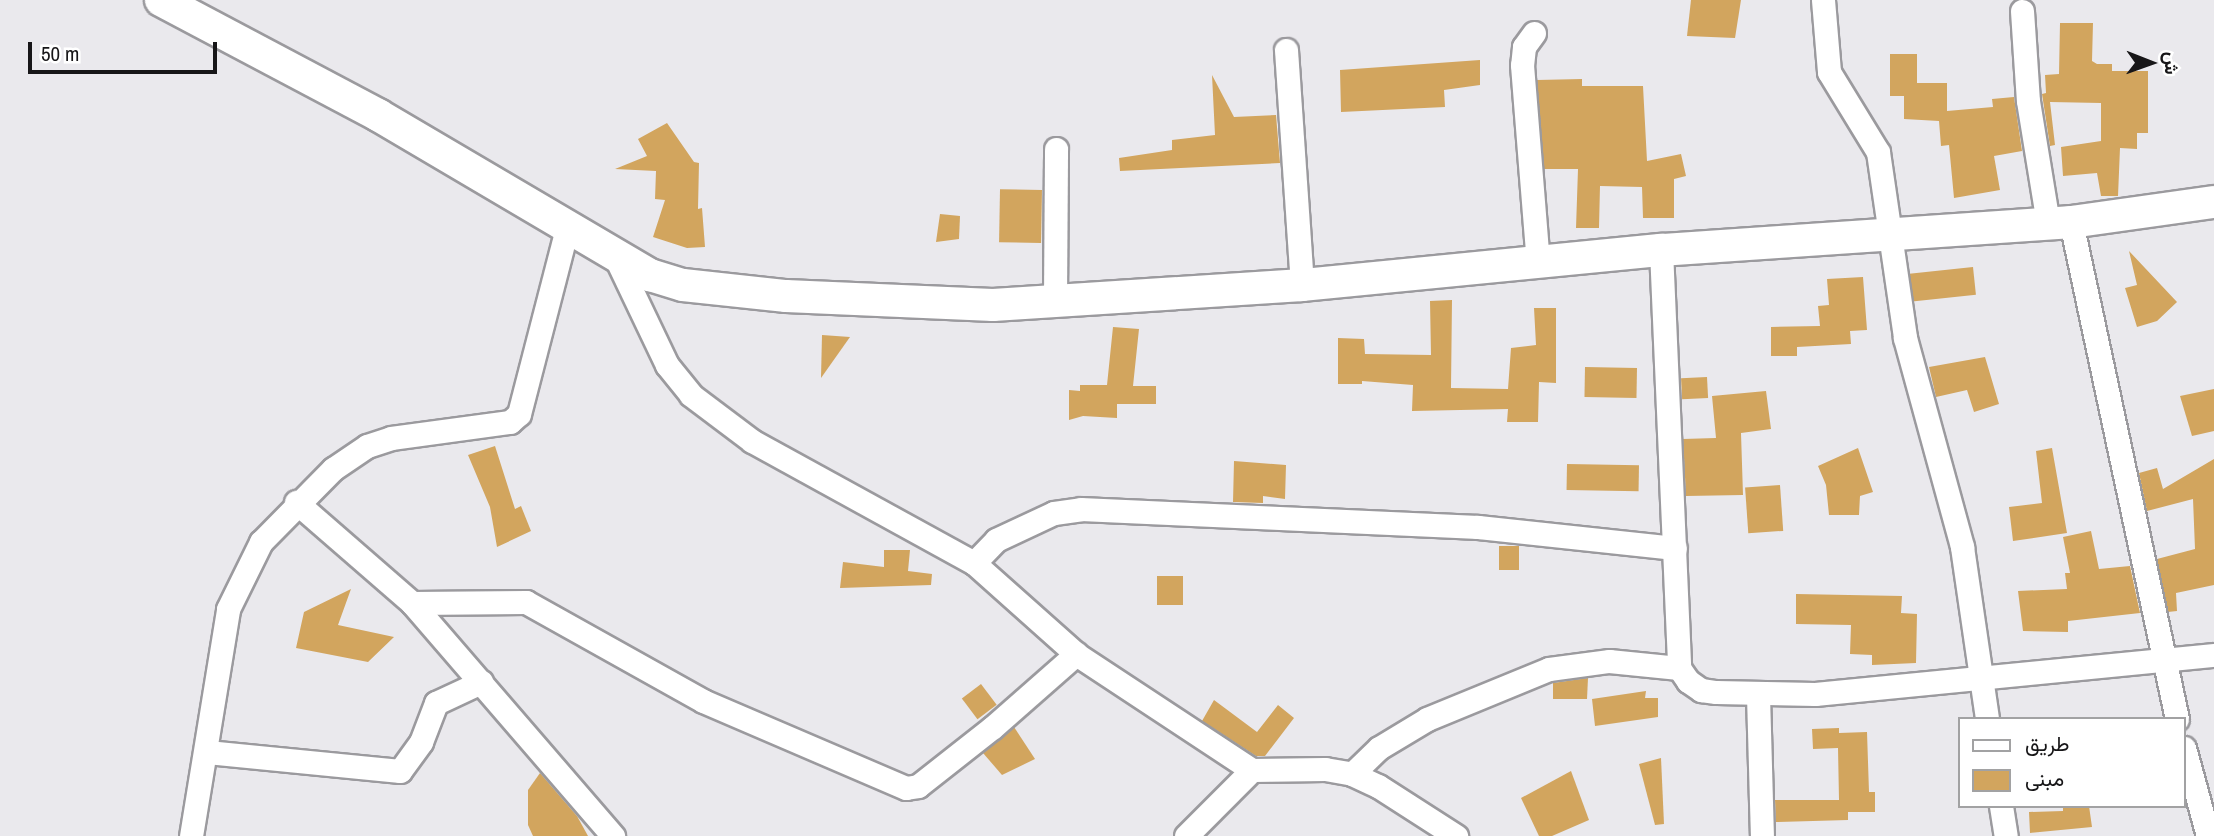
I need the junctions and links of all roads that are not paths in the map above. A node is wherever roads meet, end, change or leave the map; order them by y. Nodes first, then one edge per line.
1 (161, 0) edge
2 (1823, 0) edge
3 (2022, 11) dead end
4 (1534, 33) dead end
5 (1286, 50) dead end
6 (1056, 149) dead end
7 (2214, 202) edge
8 (2059, 223) junction
9 (567, 228) junction
10 (1886, 232) junction
11 (1661, 250) junction
12 (616, 258) junction
13 (1538, 263) junction
14 (1302, 285) junction
15 (1055, 298) junction
16 (296, 502) junction
17 (1675, 548) junction
18 (974, 563) junction
19 (412, 603) junction
20 (1076, 654) junction
21 (2214, 655) edge
22 (2161, 659) junction
23 (1679, 668) junction
24 (1981, 676) junction
25 (481, 682) junction
26 (1758, 695) junction
27 (1987, 717) edge
28 (2176, 717) edge
29 (207, 752) junction
30 (2186, 755) edge
31 (1252, 771) junction
32 (1352, 774) junction
33 (2001, 808) edge
34 (605, 835) edge
35 (191, 836) edge
36 (1185, 836) edge
37 (1455, 836) edge
38 (1762, 836) edge
39 (2006, 836) edge
40 (2208, 836) edge

1 - 9 main road
2 - 10 street
3 - 8 street
4 - 13 street
5 - 14 street
6 - 15 street
7 - 8 main road
8 - 10 main road
8 - 22 street
9 - 12 main road
9 - 16 street
10 - 11 main road
10 - 24 street
11 - 13 main road
11 - 17 street
12 - 15 main road
12 - 18 street
13 - 14 main road
14 - 15 main road
16 - 19 street
16 - 29 street
17 - 18 street
17 - 23 street
18 - 20 street
19 - 20 street
19 - 25 street
20 - 31 street
21 - 22 street
22 - 24 street
22 - 28 street
23 - 26 street
23 - 32 street
24 - 26 street
24 - 27 street
25 - 29 street
25 - 34 street
26 - 38 street
29 - 35 street
30 - 40 street
31 - 32 street
31 - 36 street
32 - 37 street
33 - 39 street

